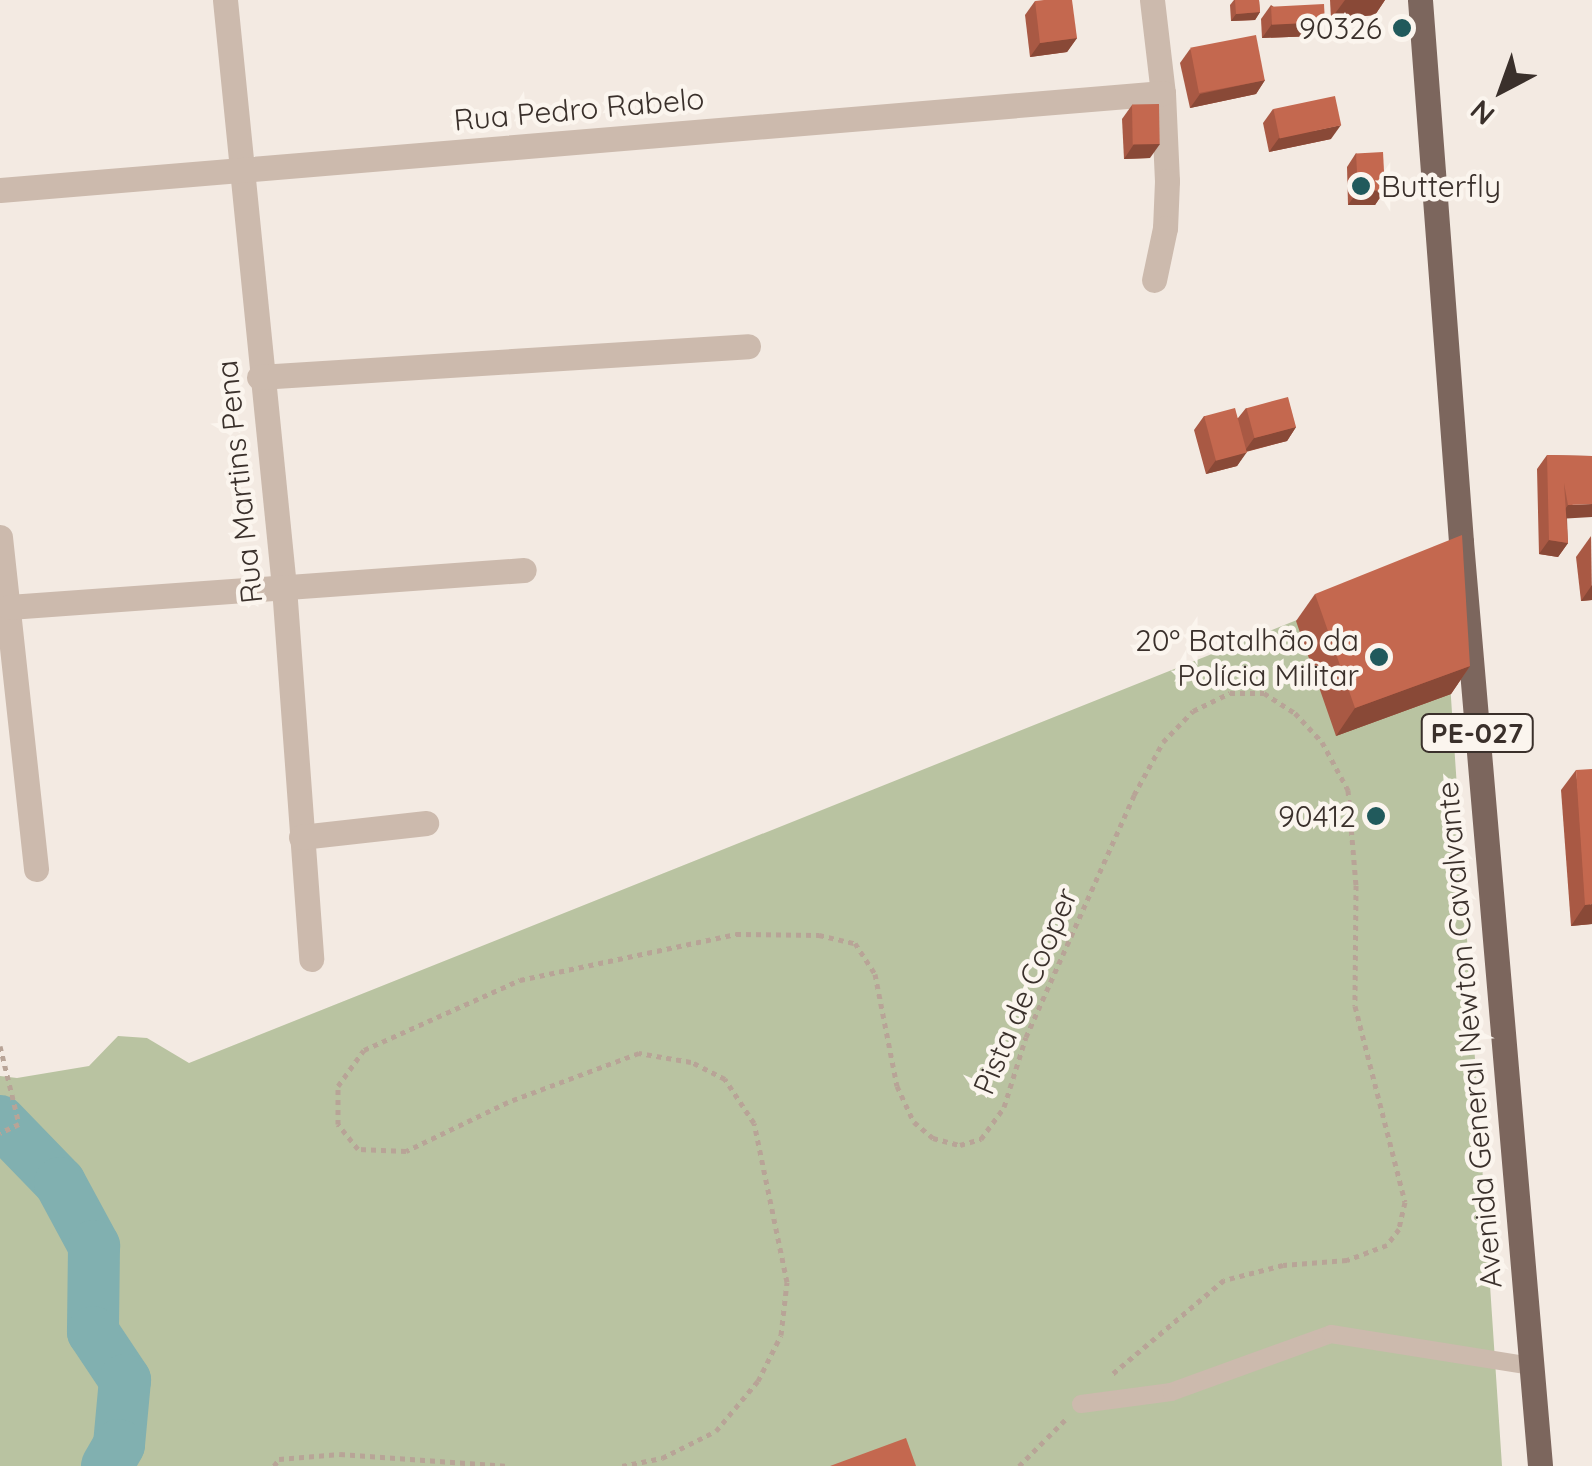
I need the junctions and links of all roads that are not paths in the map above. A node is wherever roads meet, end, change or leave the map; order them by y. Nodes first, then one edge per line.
1 (225, 0) edge
2 (1152, 0) edge
3 (1420, 0) edge
4 (1163, 93) junction
5 (244, 169) junction
6 (0, 190) edge
7 (1154, 280) dead end
8 (748, 346) dead end
9 (259, 377) junction
10 (0, 536) edge
11 (524, 570) dead end
12 (284, 587) junction
13 (8, 607) junction
14 (426, 823) dead end
15 (301, 837) junction
16 (36, 869) dead end
17 (311, 959) dead end
18 (1530, 1366) junction
19 (1081, 1404) road end
20 (1540, 1466) edge

1 - 5 street, Rua Martins Pena
2 - 4 street
3 - 18 main road, Avenida General Newton Cavalvante / PE-027
4 - 5 street, Rua Pedro Rabelo
4 - 7 street
5 - 6 street, Rua Pedro Rabelo
5 - 9 street, Rua Martins Pena
8 - 9 street
9 - 12 street, Rua Martins Pena
10 - 13 street
11 - 12 street
12 - 13 street
12 - 15 street, Rua Martins Pena
13 - 16 street
14 - 15 street
15 - 17 street, Rua Martins Pena
18 - 19 lane
18 - 20 main road, Avenida General Newton Cavalvante / PE-027

